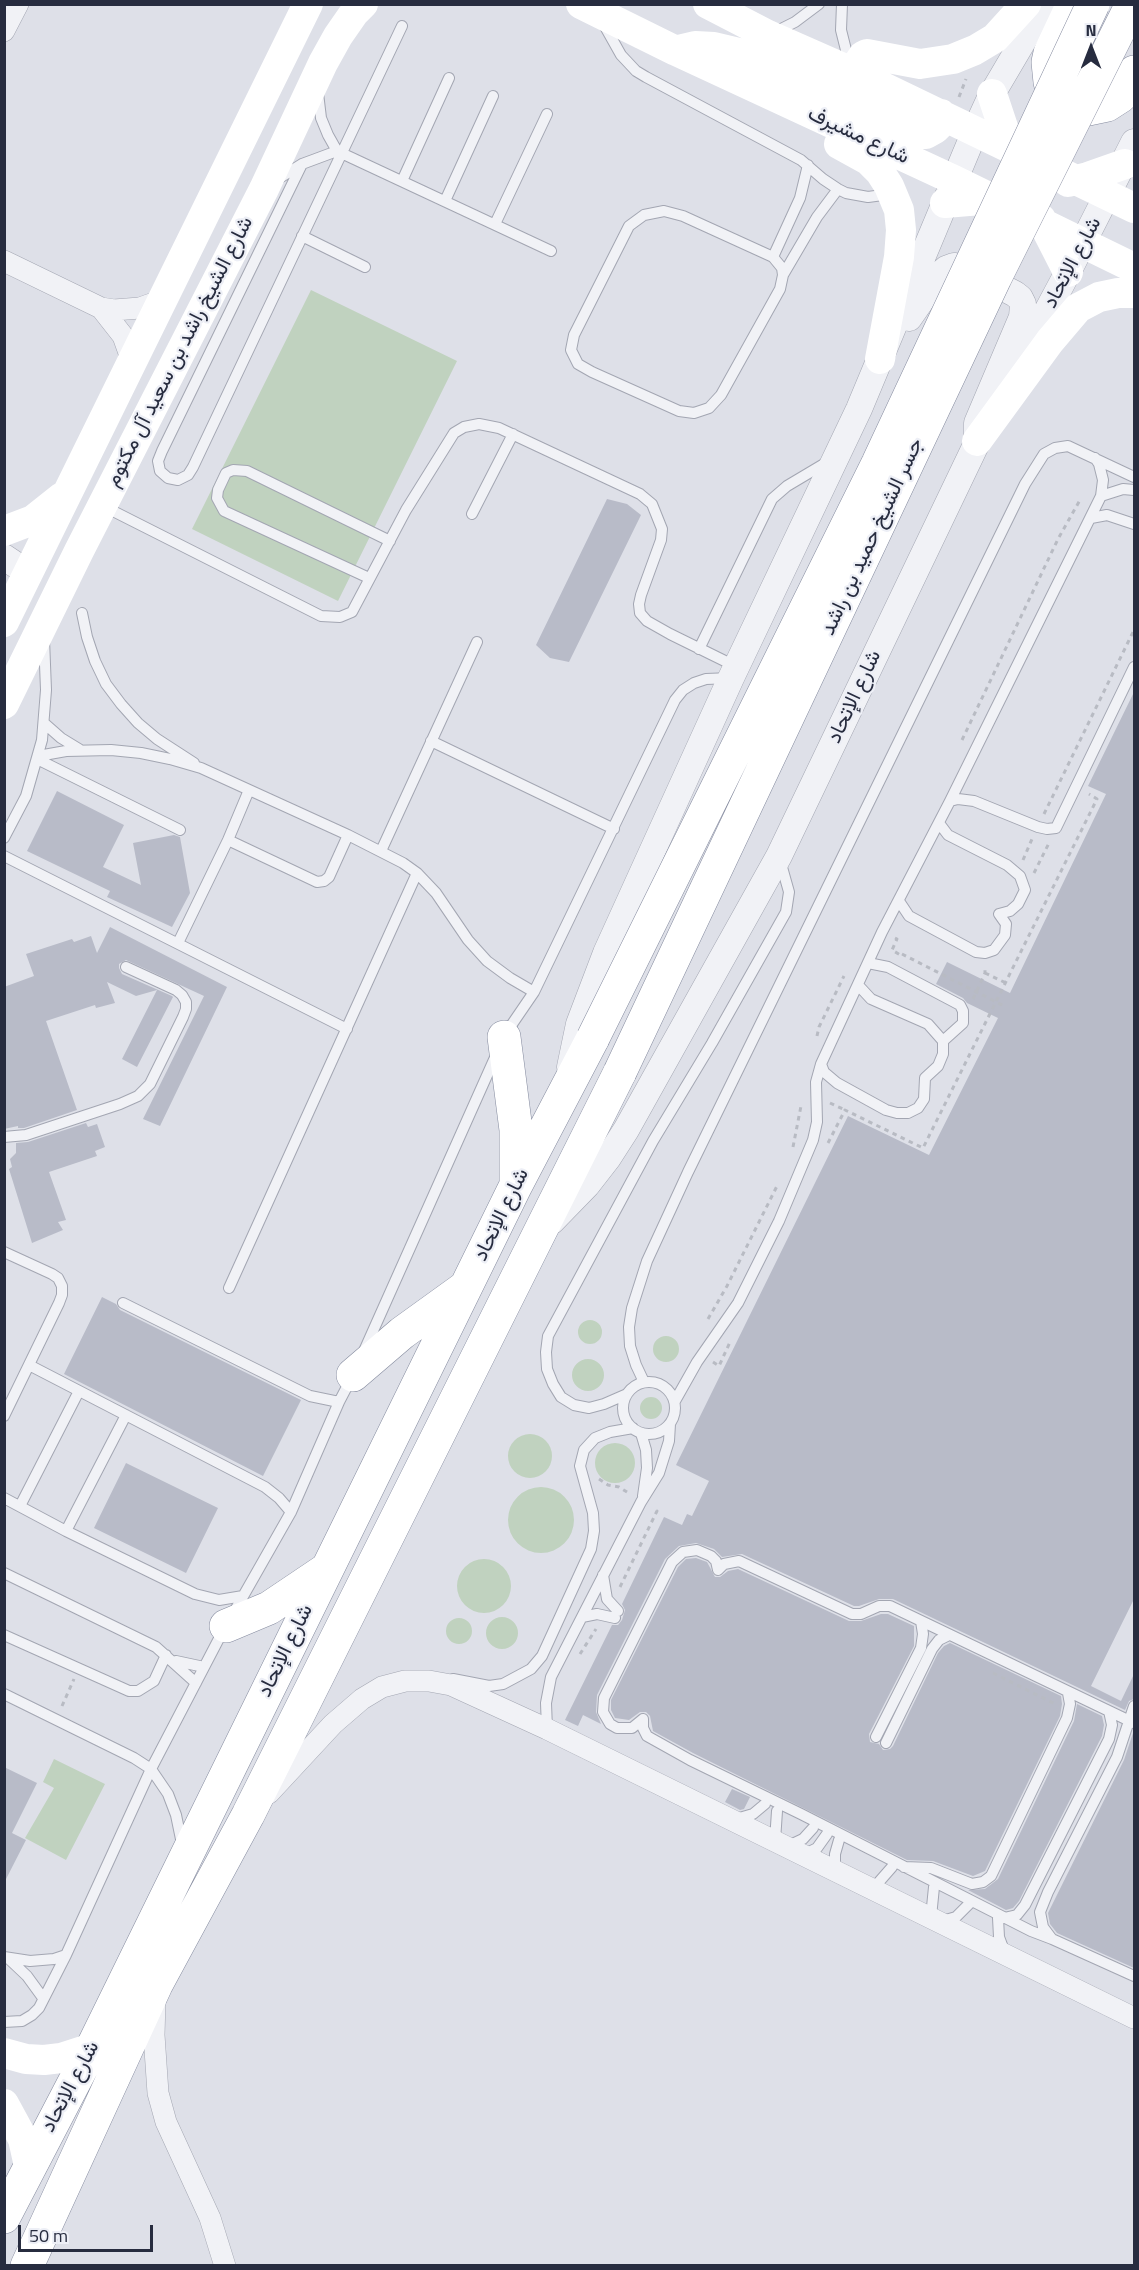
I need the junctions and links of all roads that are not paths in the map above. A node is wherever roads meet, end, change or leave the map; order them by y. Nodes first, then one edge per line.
1 (18, 4) edge
2 (308, 4) edge
3 (363, 4) edge
4 (708, 4) edge
5 (819, 4) edge
6 (842, 4) edge
7 (1026, 4) edge
8 (1045, 4) edge
9 (1073, 4) edge
10 (1093, 4) edge
11 (1132, 4) edge
12 (589, 8) edge
13 (402, 26) dead end
14 (4, 31) edge
15 (768, 35) junction
16 (676, 51) junction
17 (323, 63) junction
18 (852, 72) junction
19 (1134, 72) edge
20 (449, 78) dead end
21 (993, 94) junction
22 (493, 96) dead end
23 (950, 106) junction
24 (547, 114) dead end
25 (975, 131) junction
26 (1011, 148) junction
27 (340, 152) junction
28 (1130, 153) edge
29 (302, 164) junction
30 (808, 165) junction
31 (1076, 180) junction
32 (402, 181) junction
33 (264, 189) junction
34 (838, 189) junction
35 (950, 191) junction
36 (1029, 191) junction
37 (893, 193) junction
38 (1108, 195) junction
39 (992, 199) junction
40 (445, 201) junction
41 (1134, 208) edge
42 (495, 224) junction
43 (1046, 226) junction
44 (302, 236) junction
45 (1083, 243) junction
46 (551, 251) dead end
47 (773, 257) junction
48 (4, 261) edge
49 (365, 267) dead end
50 (1134, 268) edge
51 (1068, 272) junction
52 (783, 275) junction
53 (1134, 293) edge
54 (165, 299) junction
55 (101, 308) junction
56 (880, 359) junction
57 (133, 364) junction
58 (513, 434) junction
59 (977, 441) junction
60 (836, 456) junction
61 (1094, 458) junction
62 (1134, 477) edge
63 (72, 486) junction
64 (1134, 490) edge
65 (1101, 496) junction
66 (102, 506) junction
67 (472, 514) dead end
68 (1091, 518) junction
69 (1134, 524) edge
70 (4, 531) edge
71 (390, 541) junction
72 (16, 565) edge
73 (369, 578) junction
74 (82, 613) dead end
75 (4, 622) edge
76 (43, 627) junction
77 (477, 642) dead end
78 (699, 649) junction
79 (1134, 667) edge
80 (4, 671) edge
81 (734, 673) junction
82 (4, 705) edge
83 (44, 723) junction
84 (431, 741) junction
85 (81, 750) junction
86 (38, 758) junction
87 (201, 768) junction
88 (249, 790) junction
89 (950, 801) junction
90 (939, 823) junction
91 (614, 829) junction
92 (180, 830) dead end
93 (348, 835) junction
94 (4, 838) edge
95 (228, 840) junction
96 (381, 851) junction
97 (4, 855) edge
98 (779, 856) junction
99 (417, 873) junction
100 (899, 901) junction
101 (178, 943) junction
102 (868, 963) junction
103 (126, 967) dead end
104 (858, 985) junction
105 (534, 992) junction
106 (346, 1029) junction
107 (504, 1037) junction
108 (593, 1038) joint
109 (943, 1041) junction
110 (821, 1064) junction
111 (620, 1072) joint
112 (569, 1086) junction
113 (4, 1137) edge
114 (516, 1185) junction
115 (542, 1231) junction
116 (4, 1252) edge
117 (467, 1286) junction
118 (230, 1288) dead end
119 (123, 1303) dead end
120 (28, 1365) junction
121 (645, 1382) junction
122 (346, 1388) junction
123 (79, 1391) junction
124 (627, 1394) junction
125 (675, 1401) junction
126 (126, 1415) junction
127 (4, 1416) edge
128 (670, 1424) junction
129 (637, 1430) junction
130 (4, 1498) edge
131 (641, 1502) junction
132 (20, 1506) junction
133 (291, 1512) junction
134 (66, 1531) junction
135 (326, 1570) junction
136 (4, 1573) edge
137 (603, 1575) junction
138 (243, 1596) junction
139 (582, 1617) junction
140 (921, 1621) junction
141 (226, 1626) junction
142 (4, 1635) edge
143 (950, 1635) junction
144 (169, 1657) junction
145 (204, 1667) junction
146 (429, 1681) junction
147 (196, 1683) junction
148 (1068, 1693) junction
149 (4, 1694) edge
150 (1134, 1706) edge
151 (1109, 1712) junction
152 (1131, 1721) edge
153 (547, 1729) junction
154 (876, 1737) dead end
155 (886, 1743) dead end
156 (151, 1769) junction
157 (765, 1804) dead end
158 (777, 1811) dead end
159 (248, 1815) junction
160 (730, 1819) junction
161 (813, 1828) dead end
162 (827, 1834) dead end
163 (839, 1840) dead end
164 (788, 1847) junction
165 (183, 1859) junction
166 (898, 1867) junction
167 (835, 1870) junction
168 (867, 1886) junction
169 (934, 1887) dead end
170 (969, 1904) dead end
171 (1000, 1918) junction
172 (935, 1919) junction
173 (1052, 1939) junction
174 (1005, 1954) junction
175 (66, 1955) junction
176 (6, 1957) edge
177 (1134, 1976) edge
178 (156, 1985) junction
179 (43, 1998) junction
180 (1134, 2018) edge
181 (4, 2022) edge
182 (92, 2049) junction
183 (4, 2053) edge
184 (4, 2104) edge
185 (29, 2166) junction
186 (4, 2217) edge
187 (27, 2265) edge
188 (225, 2265) edge

1 - 14 street
2 - 54 main road, شارع الشيخ راشد بن سعيد آل مكتوم
3 - 17 main road, شارع الشيخ راشد بن سعيد آل مكتوم
4 - 15 main road
5 - 15 lane
6 - 18 lane
7 - 18 main road
8 - 21 street, شارع الإتحاد
9 - 19 highway
10 - 108 highway, جسر الشيخ حميد بن راشد, bridge
11 - 111 highway, جسر الشيخ حميد بن راشد, bridge
12 - 16 main road, شارع مشيرف
12 - 30 lane
13 - 27 lane
15 - 18 main road
16 - 23 main road
16 - 35 main road, شارع مشيرف
16 - 37 main road
17 - 27 lane
17 - 33 main road, شارع الشيخ راشد بن سعيد آل مكتوم
18 - 23 main road
20 - 32 lane
21 - 25 street, شارع الإتحاد
21 - 26 main road
22 - 40 lane
23 - 25 main road
24 - 42 lane
25 - 26 main road
25 - 35 street, شارع الإتحاد
25 - 36 main road
26 - 31 main road
26 - 36 main road
27 - 29 lane
27 - 32 lane
27 - 44 lane
28 - 31 main road
28 - 38 street, شارع الإتحاد
29 - 33 lane
29 - 44 lane
30 - 34 lane
30 - 47 lane
31 - 36 main road
31 - 38 main road
32 - 40 lane
33 - 66 main road, شارع الشيخ راشد بن سعيد آل مكتوم
34 - 37 lane
34 - 52 lane
35 - 36 main road
35 - 39 main road
35 - 56 street, شارع الإتحاد
36 - 38 main road
36 - 39 main road
36 - 43 main road
36 - 45 main road
37 - 56 main road
38 - 41 main road
38 - 45 street, شارع الإتحاد
39 - 43 main road
40 - 42 lane
42 - 46 lane
43 - 45 main road
43 - 51 main road
44 - 49 lane
45 - 50 main road
45 - 51 street, شارع الإتحاد
47 - 52 lane
47 - 52 lane
48 - 55 street
51 - 59 street, شارع الإتحاد
53 - 59 main road
54 - 55 street
54 - 57 main road, شارع الشيخ راشد بن سعيد آل مكتوم
55 - 57 street
56 - 59 street
56 - 60 street, شارع الإتحاد
57 - 63 main road, شارع الشيخ راشد بن سعيد آل مكتوم
58 - 67 lane
58 - 71 lane
58 - 78 lane
59 - 98 street, شارع الإتحاد
60 - 78 lane
60 - 81 street, شارع الإتحاد
61 - 62 lane
61 - 65 lane
61 - 121 lane
63 - 70 main road
63 - 72 main road, شارع الشيخ راشد بن سعيد آل مكتوم
64 - 65 lane
65 - 68 lane
66 - 73 lane
66 - 76 main road, شارع الشيخ راشد بن سعيد آل مكتوم
68 - 69 lane
68 - 89 lane
71 - 73 lane
71 - 73 lane
72 - 75 main road, شارع الشيخ راشد بن سعيد آل مكتوم
72 - 80 main road
74 - 87 lane
76 - 82 main road, شارع الشيخ راشد بن سعيد آل مكتوم
76 - 83 lane
77 - 84 lane
78 - 81 lane
79 - 89 lane
81 - 91 lane
81 - 112 street, شارع الإتحاد
83 - 85 lane
83 - 86 lane
84 - 91 lane
84 - 96 lane
85 - 86 lane
85 - 87 lane
86 - 92 lane
86 - 94 lane
87 - 88 lane
88 - 93 lane
88 - 95 lane
89 - 90 lane
90 - 100 lane
90 - 100 lane
91 - 105 lane
93 - 95 lane
93 - 96 lane
95 - 101 lane
96 - 99 lane
97 - 101 lane
98 - 115 street, شارع الإتحاد
98 - 124 lane
99 - 105 lane
99 - 106 lane
100 - 102 lane
101 - 106 lane
102 - 104 lane
102 - 109 lane
103 - 113 lane
104 - 109 lane
104 - 110 lane
105 - 107 lane
106 - 118 lane
107 - 114 highway
107 - 122 lane
108 - 112 highway, شارع الإتحاد
109 - 110 lane
110 - 125 lane
111 - 115 highway, شارع الإتحاد
112 - 114 highway, شارع الإتحاد
114 - 117 highway, شارع الإتحاد
115 - 159 highway, شارع الإتحاد
116 - 120 lane
117 - 122 highway
117 - 135 highway, شارع الإتحاد
119 - 122 lane
120 - 123 lane
120 - 127 lane
121 - 124 lane
121 - 125 lane
122 - 133 lane
123 - 126 lane
123 - 132 lane
124 - 129 lane
125 - 128 lane
126 - 133 lane
126 - 134 lane
128 - 129 lane
128 - 131 lane
129 - 131 lane
129 - 146 lane
130 - 132 lane
131 - 137 lane
132 - 134 lane
133 - 138 lane
134 - 138 lane
135 - 141 highway
135 - 165 highway, شارع الإتحاد
136 - 144 lane
137 - 139 lane
137 - 139 lane
138 - 141 lane
139 - 153 lane
140 - 143 lane
140 - 154 lane
140 - 166 lane
141 - 145 lane
142 - 144 lane
143 - 148 lane
143 - 155 lane
144 - 145 lane
144 - 147 lane
145 - 147 lane
146 - 153 street
146 - 159 street
147 - 156 lane
148 - 151 lane
148 - 166 lane
149 - 156 lane
150 - 152 lane
151 - 152 lane
151 - 171 lane
152 - 173 lane
153 - 160 street
156 - 165 lane
156 - 175 lane
157 - 160 lane
158 - 164 lane
159 - 178 highway, شارع الإتحاد
160 - 164 street
161 - 164 lane
162 - 164 lane
163 - 167 lane
164 - 167 street
165 - 182 highway, شارع الإتحاد
166 - 168 lane
166 - 171 lane
167 - 168 street
168 - 172 street
169 - 172 lane
170 - 172 lane
171 - 173 lane
171 - 174 lane
172 - 174 street
173 - 177 lane
174 - 180 street
175 - 176 lane
175 - 179 lane
176 - 179 lane
178 - 187 highway, شارع الإتحاد
178 - 188 street
179 - 181 lane
182 - 183 main road
182 - 185 highway, شارع الإتحاد
184 - 185 main road
185 - 186 highway, شارع الإتحاد

